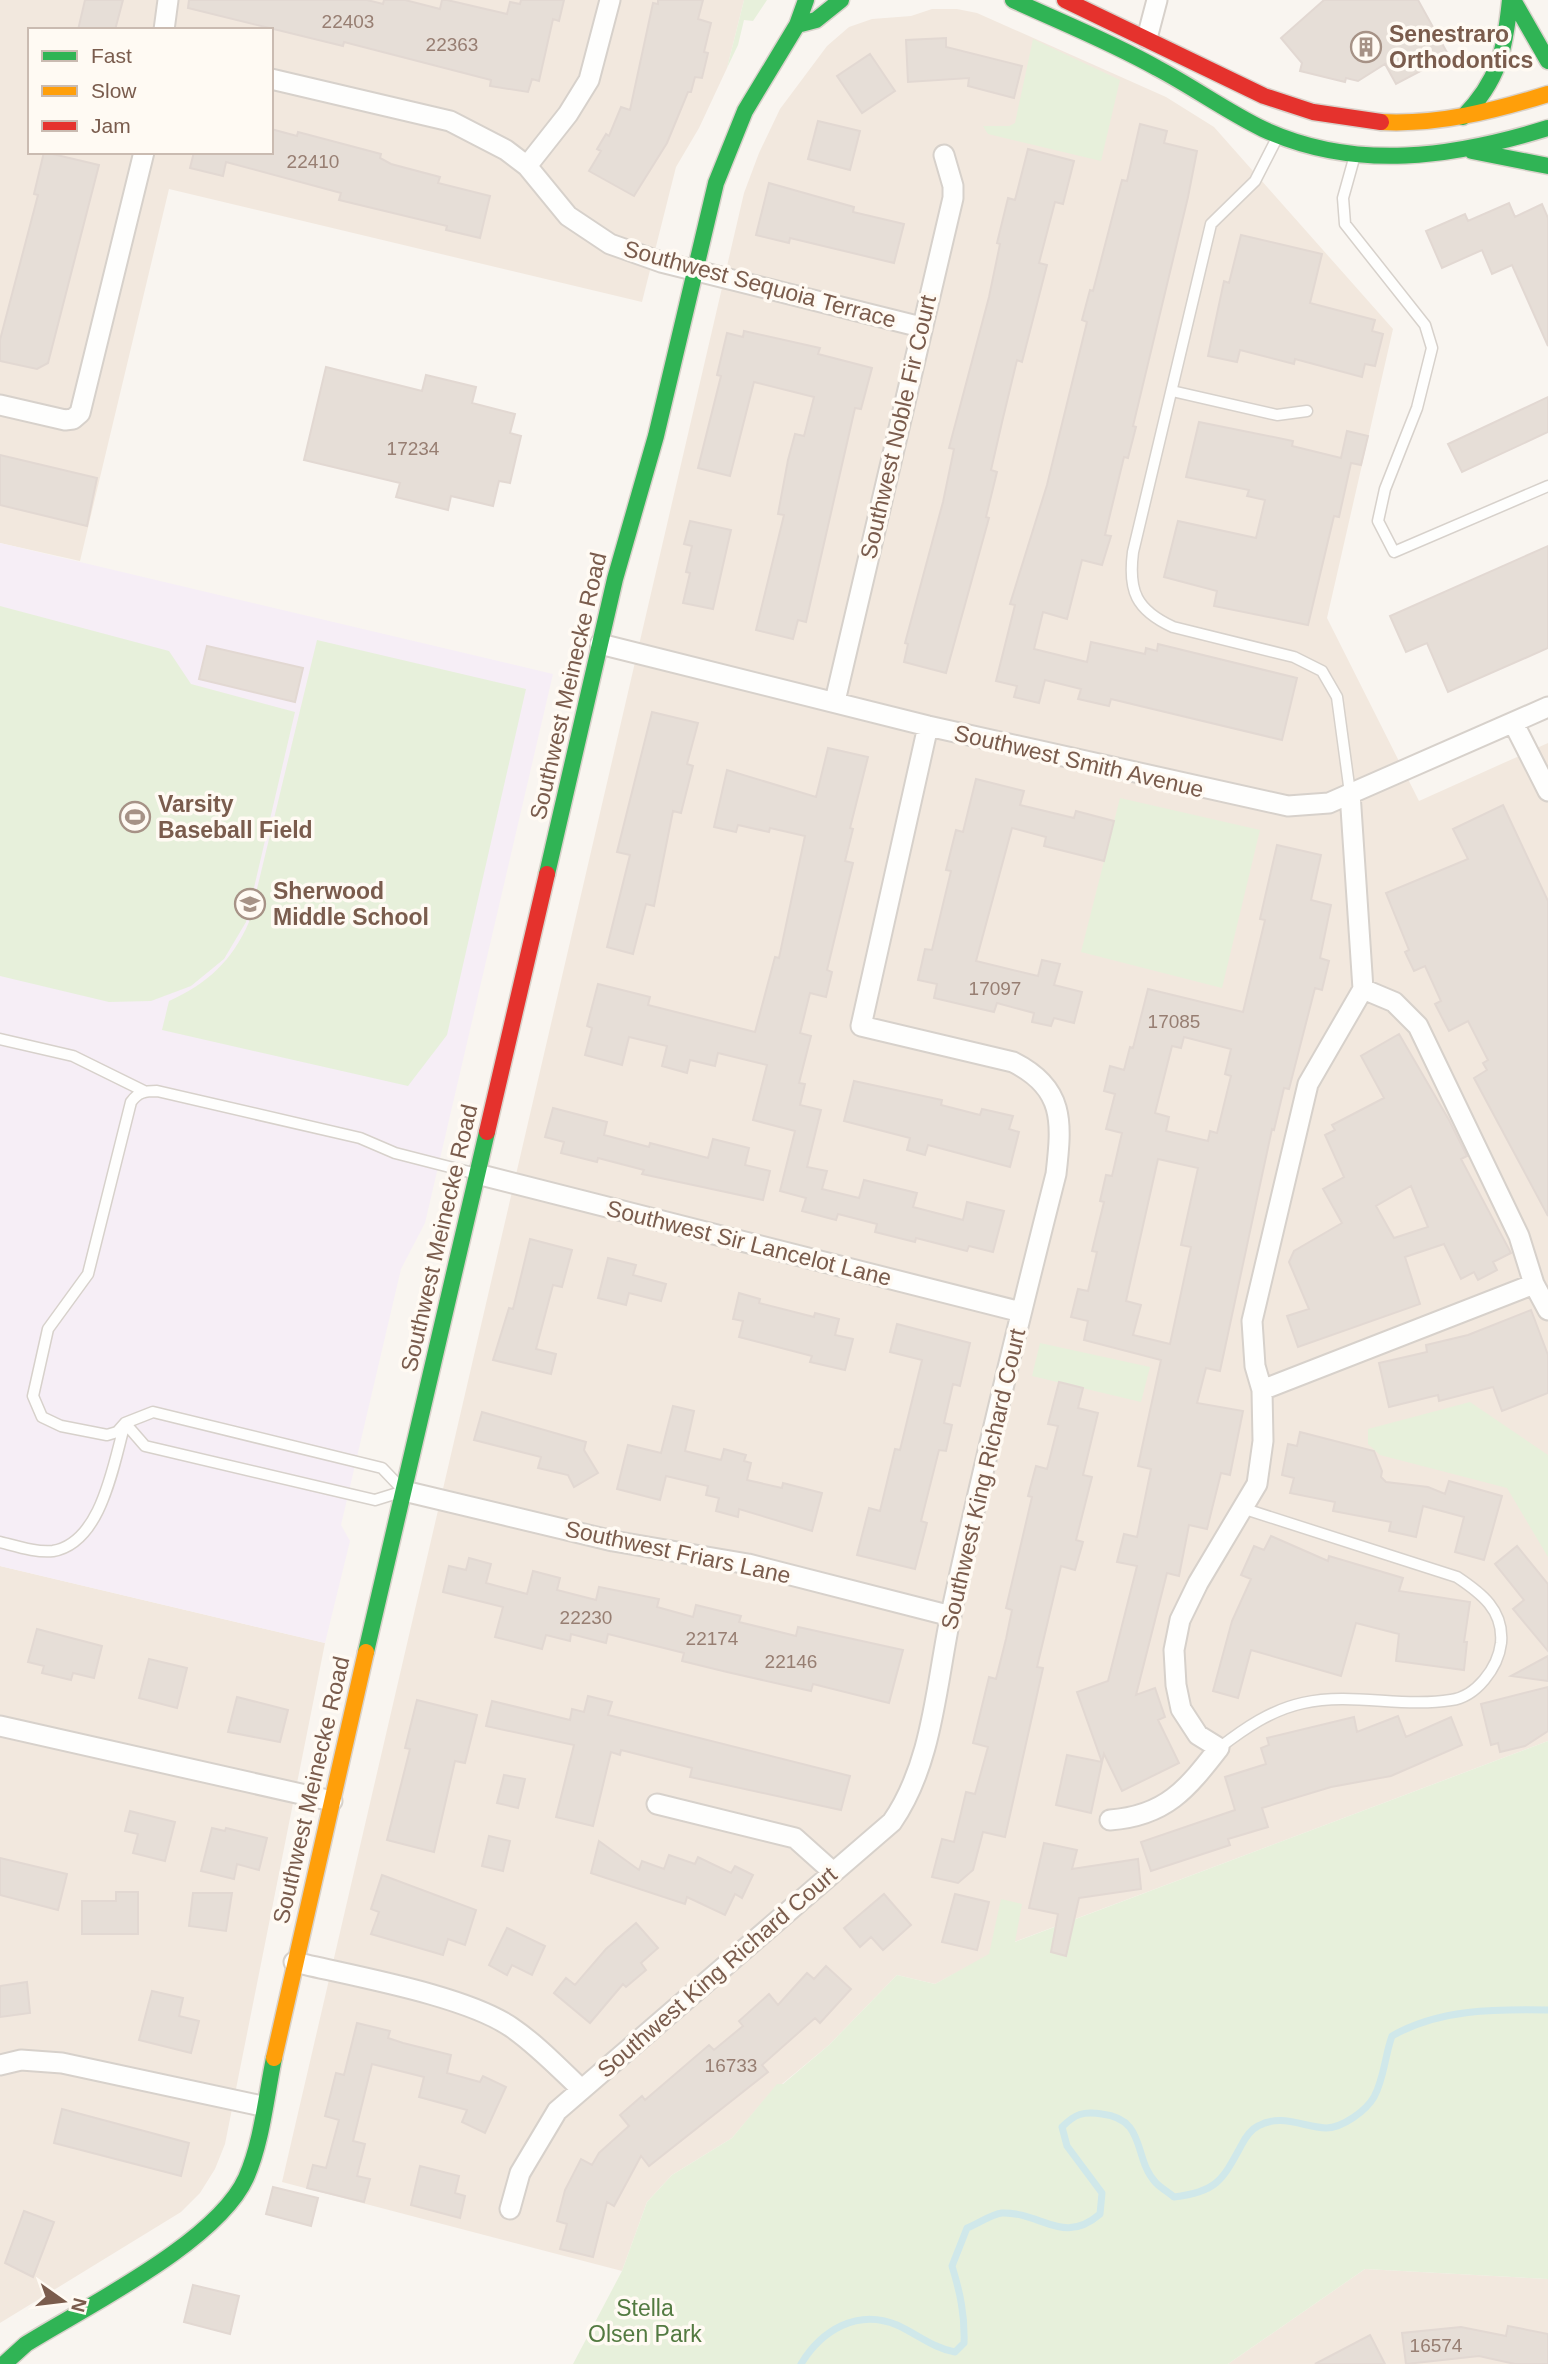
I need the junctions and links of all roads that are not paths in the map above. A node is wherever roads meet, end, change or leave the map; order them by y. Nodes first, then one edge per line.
1 (168, 0) edge
2 (610, 0) edge
3 (806, 0) edge
4 (841, 0) edge
5 (1013, 0) edge
6 (1065, 0) edge
7 (1157, 0) edge
8 (1511, 0) edge
9 (797, 25) junction
10 (164, 28) edge
11 (1147, 38) junction
12 (1548, 61) edge
13 (273, 79) edge
14 (1548, 94) edge
15 (1463, 117) junction
16 (1548, 128) edge
17 (1278, 135) junction
18 (1472, 151) junction
19 (144, 154) edge
20 (944, 155) dead end
21 (1355, 155) junction
22 (527, 166) junction
23 (1548, 166) edge
24 (694, 270) junction
25 (921, 327) junction
26 (1172, 391) junction
27 (0, 405) edge
28 (1307, 411) dead end
29 (1548, 486) edge
30 (600, 644) junction
31 (835, 701) junction
32 (1548, 708) edge
33 (1514, 724) junction
34 (928, 726) junction
35 (1548, 791) edge
36 (1350, 793) junction
37 (1363, 989) junction
38 (0, 1039) edge
39 (144, 1091) junction
40 (477, 1174) junction
41 (1534, 1284) junction
42 (1548, 1310) edge
43 (1021, 1312) junction
44 (1262, 1390) junction
45 (125, 1423) junction
46 (404, 1491) junction
47 (1245, 1510) junction
48 (0, 1542) edge
49 (951, 1616) junction
50 (0, 1726) edge
51 (1219, 1748) junction
52 (332, 1801) junction
53 (657, 1804) dead end
54 (1110, 1820) dead end
55 (833, 1872) junction
56 (294, 1962) junction
57 (0, 2065) edge
58 (580, 2088) junction
59 (262, 2106) junction
60 (510, 2209) dead end
61 (4, 2364) edge

1 - 10 street
2 - 22 street
3 - 9 main road, Southwest Meinecke Road
4 - 9 main road
5 - 17 main road
6 - 11 main road
7 - 11 street
8 - 12 main road
8 - 15 main road
9 - 24 main road, Southwest Meinecke Road
11 - 15 main road
13 - 22 street, Southwest Sequoia Terrace
14 - 15 main road
16 - 18 main road
17 - 21 main road
17 - 26 lane
18 - 21 main road
18 - 23 main road
19 - 27 street
20 - 25 street, Southwest Noble Fir Court
21 - 29 lane
22 - 24 street, Southwest Sequoia Terrace
24 - 25 street, Southwest Sequoia Terrace
24 - 30 main road, Southwest Meinecke Road
25 - 31 street, Southwest Noble Fir Court
26 - 28 lane
26 - 36 lane
30 - 31 street, Southwest Smith Avenue
30 - 40 main road, Southwest Meinecke Road
31 - 34 street, Southwest Smith Avenue
32 - 33 street, Southwest Smith Avenue
33 - 35 street
33 - 36 street, Southwest Smith Avenue
34 - 36 street, Southwest Smith Avenue
34 - 43 street, Southwest King Richard Court
36 - 37 street
37 - 41 street
37 - 44 street
38 - 39 lane
39 - 40 lane
39 - 45 lane
40 - 43 street, Southwest Sir Lancelot Lane
40 - 46 main road, Southwest Meinecke Road
41 - 42 street
41 - 44 street
43 - 49 street, Southwest King Richard Court
44 - 47 street
45 - 46 lane
45 - 46 lane
45 - 48 lane
46 - 49 street, Southwest Friars Lane
46 - 52 main road, Southwest Meinecke Road
47 - 51 street
47 - 51 lane
49 - 55 street, Southwest King Richard Court
50 - 52 street
51 - 54 street
52 - 56 main road, Southwest Meinecke Road
53 - 55 street
55 - 58 street, Southwest King Richard Court
56 - 58 street
56 - 59 main road, Southwest Meinecke Road
57 - 59 street
58 - 60 street, Southwest King Richard Court
59 - 61 main road, Southwest Meinecke Road

